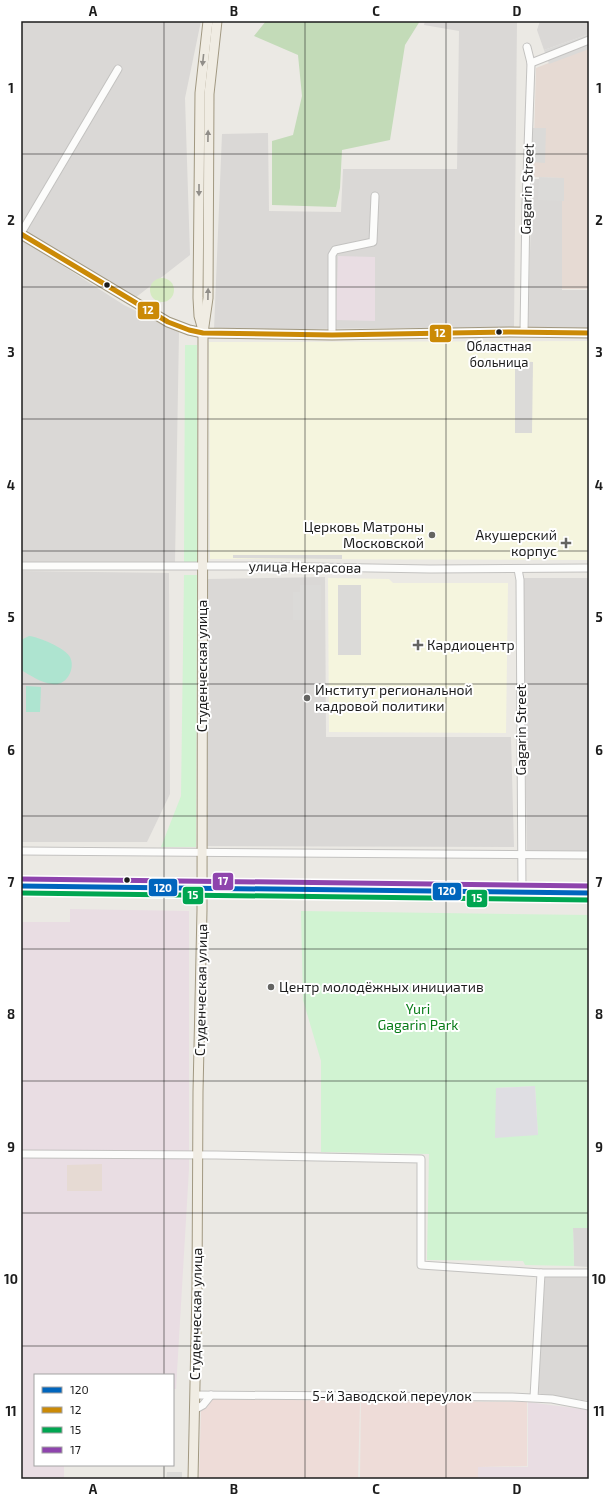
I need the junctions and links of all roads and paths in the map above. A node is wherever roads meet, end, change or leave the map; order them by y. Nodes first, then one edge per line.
1 (208, 21) edge
2 (217, 21) edge
3 (589, 40) edge
4 (527, 47) dead end
5 (531, 63) junction
6 (118, 69) dead end
7 (375, 196) dead end
8 (21, 233) edge
9 (524, 332) junction
10 (203, 333) junction
11 (589, 333) edge
12 (332, 335) junction
13 (21, 566) edge
14 (203, 567) junction
15 (589, 568) edge
16 (518, 569) junction
17 (21, 851) edge
18 (202, 852) junction
19 (521, 855) junction
20 (589, 855) edge
21 (21, 886) edge
22 (202, 888) junction
23 (522, 892) junction
24 (589, 893) edge
25 (21, 1154) edge
26 (198, 1155) junction
27 (541, 1273) junction
28 (589, 1273) edge
29 (195, 1395) junction
30 (211, 1395) junction
31 (534, 1397) junction
32 (589, 1406) edge
33 (194, 1410) junction
34 (193, 1479) edge

1 -> 10 main road, Студенческая улица
10 -> 2 main road, Студенческая улица
3 - 5 street
4 - 5 street, Gagarin Street
5 - 9 street, Gagarin Street
6 - 8 street
7 - 12 street
8 - 10 main road
9 - 11 main road
9 - 12 main road
10 - 12 main road
10 - 14 main road, Студенческая улица
13 - 14 street, улица Некрасова
14 - 16 street, улица Некрасова
14 - 18 main road, Студенческая улица
15 - 16 street, улица Некрасова
16 - 19 street, Gagarin Street
17 - 18 street
18 - 19 street
18 - 22 main road, Студенческая улица
19 - 20 street
19 - 23 street, Gagarin Street
21 - 22 main road
22 - 23 main road
22 - 26 main road, Студенческая улица
23 - 24 main road
25 - 26 street
26 - 27 street
26 - 29 main road, Студенческая улица
27 - 28 street
27 - 31 street
29 - 30 street, 5-й Заводской переулок
29 - 33 main road, Студенческая улица
30 - 31 street, 5-й Заводской переулок
30 - 33 street
31 - 32 street, 5-й Заводской переулок
33 - 34 main road, Студенческая улица

